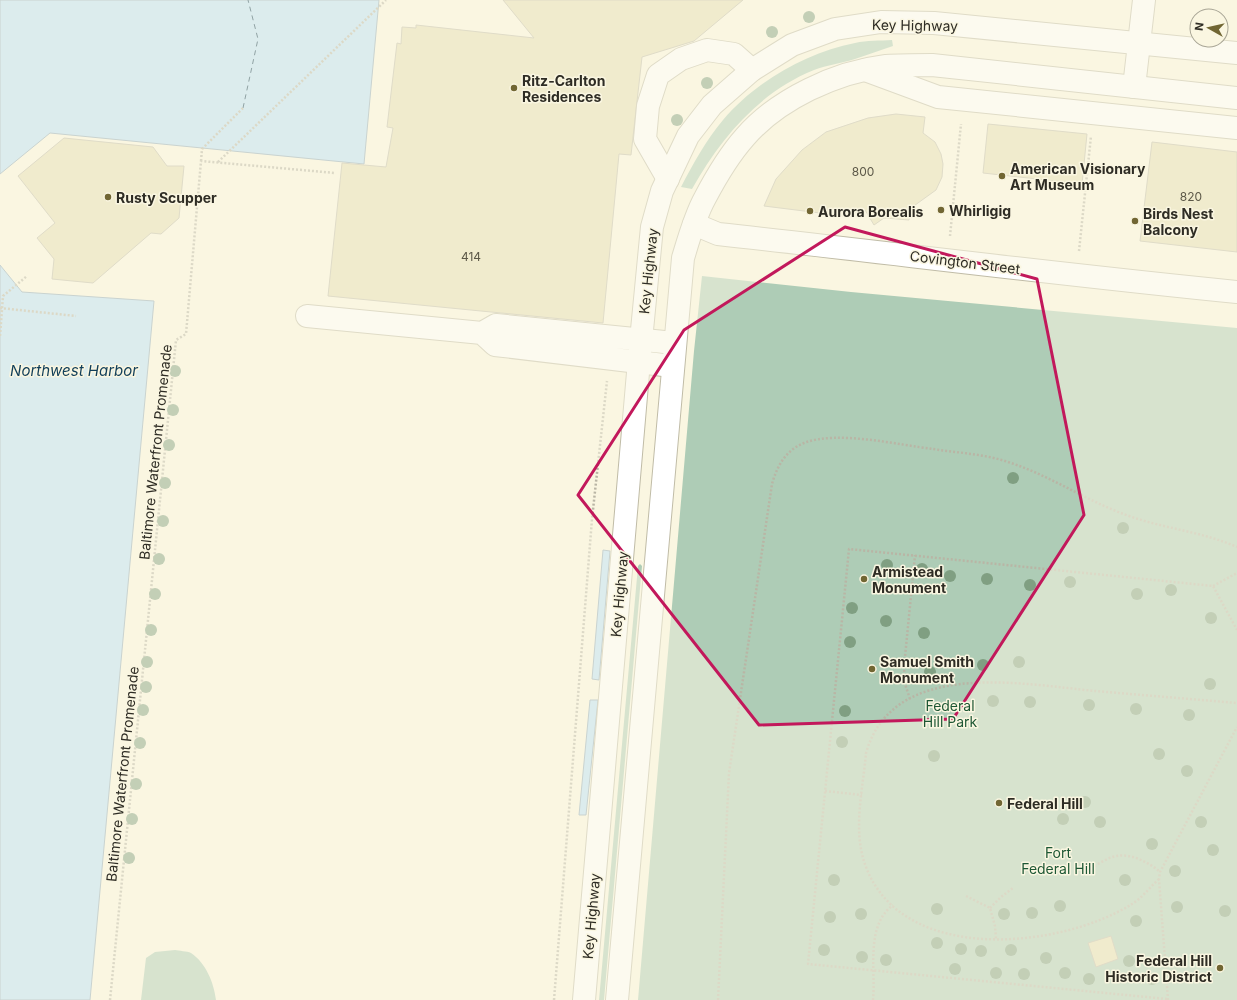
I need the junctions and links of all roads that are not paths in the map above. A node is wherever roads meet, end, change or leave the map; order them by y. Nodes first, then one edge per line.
1 (1144, 0) edge
2 (1139, 43) junction
3 (1237, 53) edge
4 (752, 70) junction
5 (865, 70) junction
6 (1134, 87) junction
7 (1237, 98) edge
8 (1237, 128) edge
9 (668, 179) junction
10 (694, 224) junction
11 (1237, 292) edge
12 (307, 316) dead end
13 (482, 333) junction
14 (641, 339) junction
15 (674, 343) junction
16 (639, 361) junction
17 (672, 366) junction
18 (584, 1000) edge
19 (617, 1000) edge

1 - 2 main road
2 - 3 main road, Key Highway
2 - 4 main road, Key Highway
2 - 6 main road
4 - 9 main road, Key Highway
4 - 9 main road
5 - 6 main road
5 - 8 main road
5 - 10 main road
6 - 7 main road
9 - 14 main road, Key Highway
10 - 11 main road, Covington Street
10 - 15 main road
12 - 13 main road
13 - 14 main road
13 - 16 main road
14 - 15 main road
14 - 16 main road, Key Highway
15 - 17 main road
16 - 17 main road
16 - 18 main road, Key Highway
17 - 19 main road

